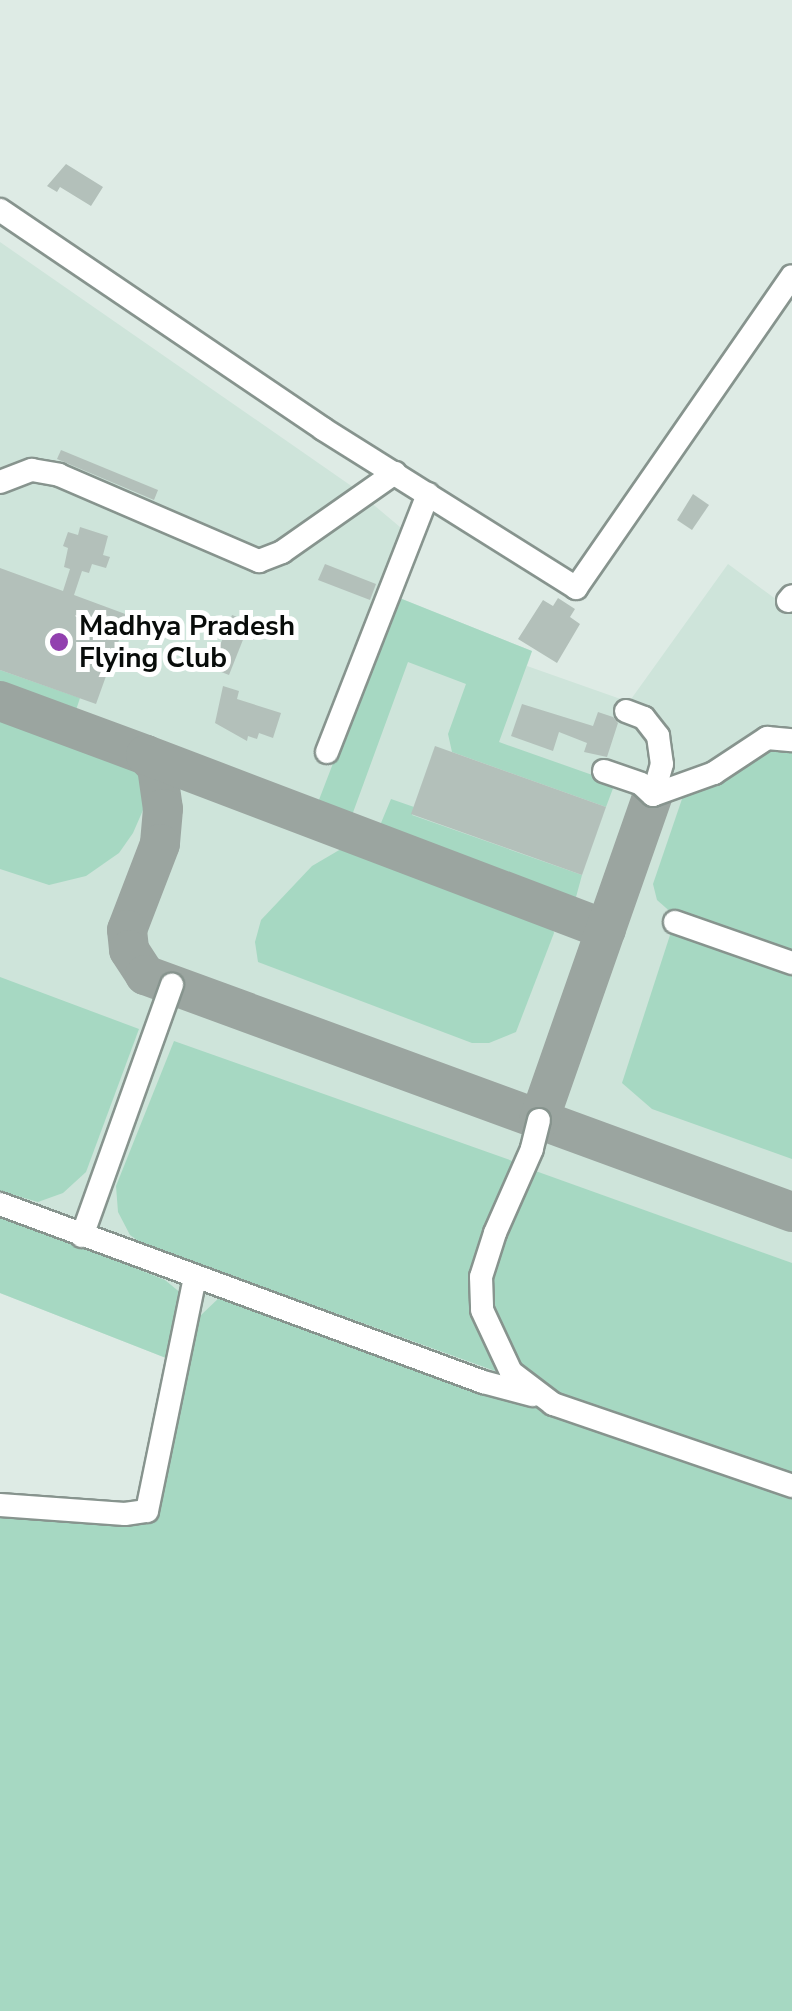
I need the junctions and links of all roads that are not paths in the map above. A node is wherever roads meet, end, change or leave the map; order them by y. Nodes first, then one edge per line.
1 (0, 210) edge
2 (788, 291) edge
3 (395, 472) junction
4 (0, 482) edge
5 (428, 494) junction
6 (626, 711) dead end
7 (792, 740) edge
8 (327, 752) dead end
9 (604, 771) dead end
10 (654, 795) junction
11 (675, 922) dead end
12 (792, 963) edge
13 (172, 986) dead end
14 (539, 1120) dead end
15 (0, 1204) edge
16 (82, 1236) junction
17 (194, 1277) junction
18 (540, 1397) junction
19 (792, 1486) edge
20 (0, 1505) edge

1 - 3 street
2 - 5 street
3 - 4 street
3 - 5 street
5 - 8 street
6 - 10 street
7 - 10 street
9 - 10 street
11 - 12 street
13 - 16 street
14 - 18 street
15 - 16 street
16 - 17 street
17 - 18 street
17 - 20 street
18 - 19 street

